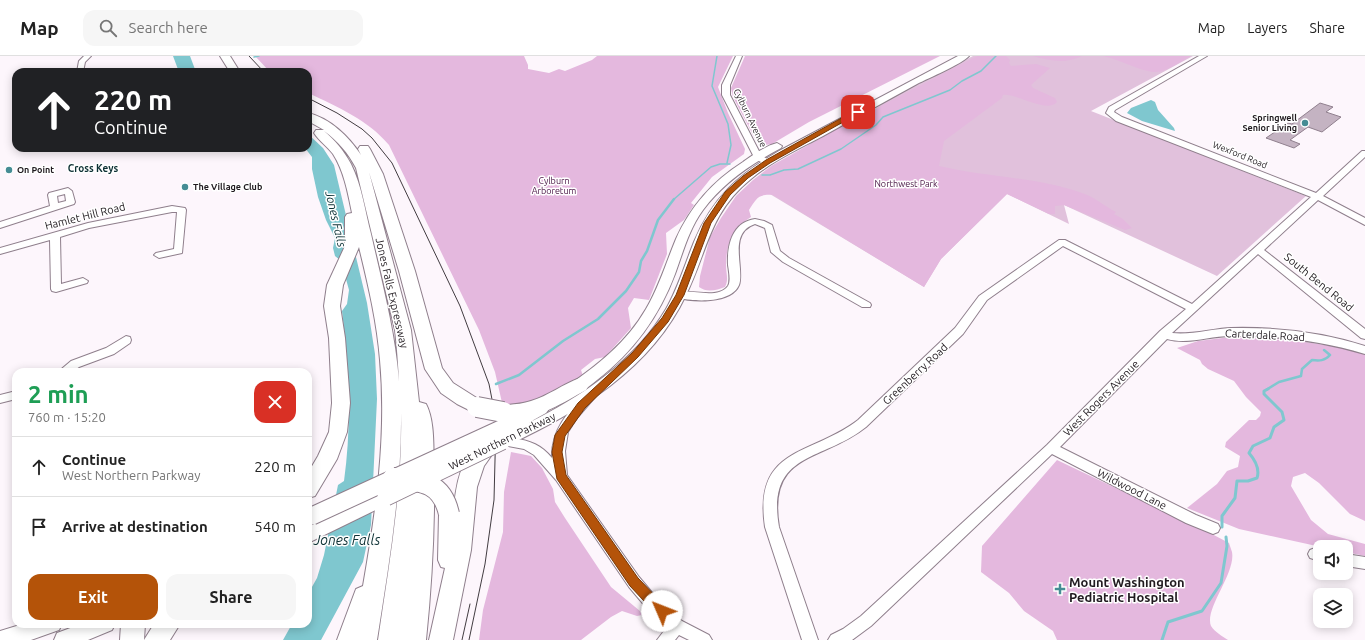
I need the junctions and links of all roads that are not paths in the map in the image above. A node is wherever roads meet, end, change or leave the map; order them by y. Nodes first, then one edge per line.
1 (88, 56) edge
2 (225, 56) edge
3 (739, 56) edge
4 (949, 56) edge
5 (965, 56) edge
6 (1204, 56) edge
7 (81, 68) edge
8 (232, 68) edge
9 (312, 114) edge
10 (312, 118) edge
11 (312, 129) edge
12 (1365, 153) edge
13 (763, 159) junction
14 (351, 180) junction
15 (1316, 196) junction
16 (54, 206) dead end
17 (1365, 222) edge
18 (0, 226) edge
19 (55, 235) junction
20 (1257, 250) junction
21 (0, 251) edge
22 (159, 256) dead end
23 (83, 281) dead end
24 (680, 295) junction
25 (866, 305) dead end
26 (1192, 308) junction
27 (1164, 334) junction
28 (1365, 335) edge
29 (126, 340) dead end
30 (1365, 350) edge
31 (406, 357) junction
32 (70, 368) edge
33 (580, 385) junction
34 (600, 386) junction
35 (12, 396) edge
36 (0, 399) edge
37 (497, 440) junction
38 (1051, 448) junction
39 (561, 476) junction
40 (393, 478) junction
41 (419, 481) junction
42 (312, 483) edge
43 (457, 513) junction
44 (312, 516) edge
45 (1213, 528) dead end
46 (312, 533) edge
47 (379, 556) junction
48 (1353, 561) edge
49 (1365, 563) edge
50 (677, 626) junction
51 (40, 628) edge
52 (95, 628) edge
53 (133, 628) edge
54 (165, 628) edge
55 (2, 640) edge
56 (64, 640) edge
57 (132, 640) edge
58 (156, 640) edge
59 (349, 640) edge
60 (365, 640) edge
61 (390, 640) edge
62 (414, 640) edge
63 (441, 640) edge
64 (665, 640) edge
65 (704, 640) edge
66 (810, 640) edge
67 (836, 640) edge

1 - 7 street
2 - 8 highway
3 - 13 street, Cylburn Avenue
4 - 13 main road, West Northern Parkway
5 - 13 main road, West Northern Parkway
6 - 15 street, Wexford Road
9 - 33 highway, bridge
10 - 31 highway, Jones Falls Expressway
11 - 14 highway, Jones Falls Expressway
12 - 15 street, West Rogers Avenue
13 - 24 main road, West Northern Parkway
13 - 33 main road, West Northern Parkway
14 - 42 highway
14 - 47 highway, Jones Falls Expressway
15 - 17 street, Wexford Road
15 - 20 street, West Rogers Avenue
16 - 18 street
19 - 21 street, Hamlet Hill Road
19 - 22 street, Hamlet Hill Road
19 - 23 street
20 - 26 street, West Rogers Avenue
20 - 28 street, South Bend Road
24 - 25 street
24 - 34 main road, West Northern Parkway
26 - 27 street, West Rogers Avenue
26 - 66 street, Greenberry Road
27 - 30 street, Carterdale Road
27 - 38 street, West Rogers Avenue
29 - 32 street
31 - 61 highway, Jones Falls Expressway
31 - 62 highway
33 - 37 main road, West Northern Parkway
34 - 37 main road, West Northern Parkway
34 - 39 street
35 - 36 street
37 - 39 street
37 - 40 main road, West Northern Parkway, bridge
37 - 41 main road, West Northern Parkway, bridge
37 - 43 highway
38 - 45 street, Wildwood Lane
38 - 67 street, West Rogers Avenue
39 - 50 street
40 - 41 highway, bridge
40 - 44 main road, West Northern Parkway, bridge
41 - 43 highway, bridge
41 - 46 main road, West Northern Parkway, bridge
43 - 63 highway
47 - 59 highway
47 - 60 highway, Jones Falls Expressway
48 - 49 street
50 - 64 street
50 - 65 street
51 - 55 main road
52 - 56 main road
53 - 57 highway
54 - 58 highway

